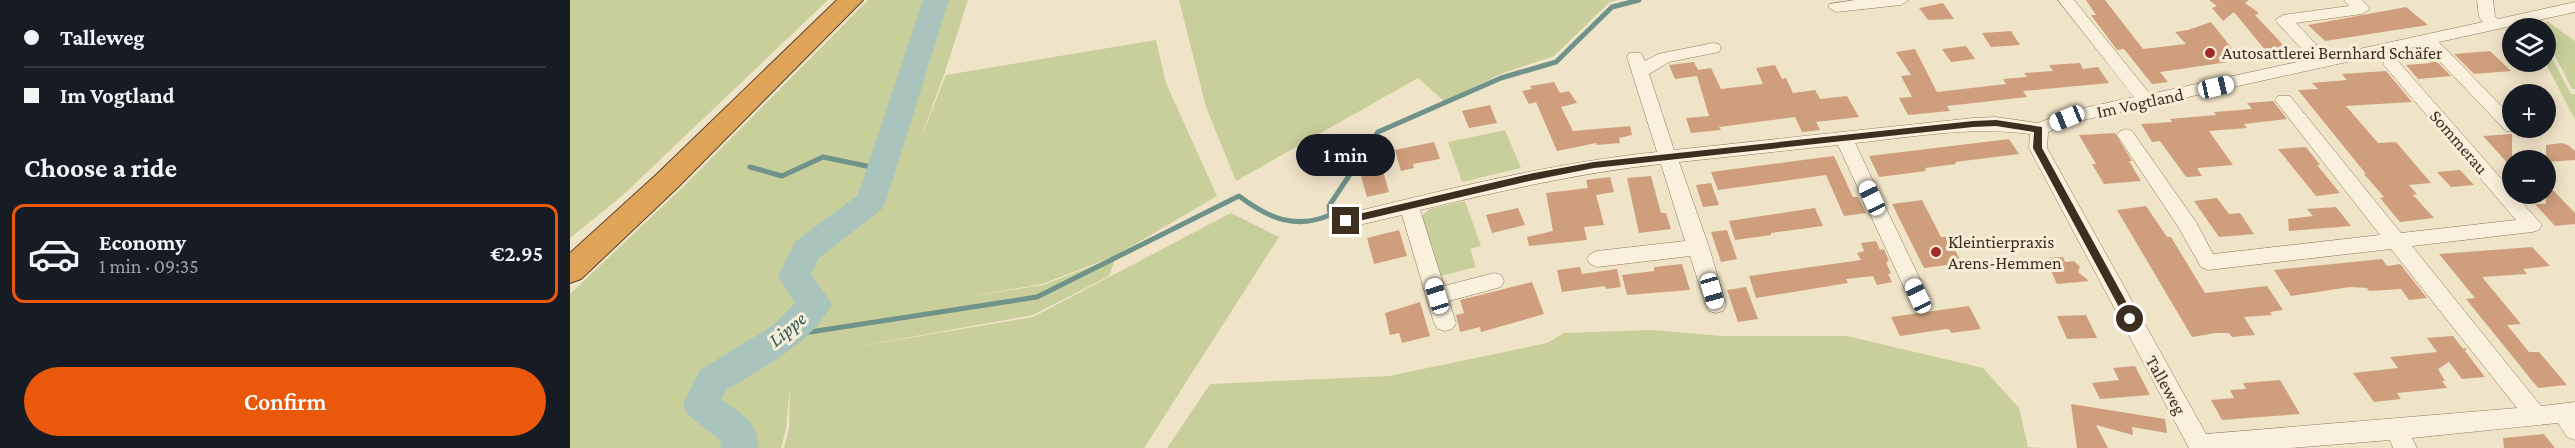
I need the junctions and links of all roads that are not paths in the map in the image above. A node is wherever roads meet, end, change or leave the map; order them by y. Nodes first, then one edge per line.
1 (852, 0) edge
2 (1901, 0) edge
3 (2066, 0) edge
4 (2352, 0) edge
5 (2485, 0) edge
6 (1836, 7) dead end
7 (2575, 7) edge
8 (2494, 24) junction
9 (2427, 39) junction
10 (1713, 49) dead end
11 (2325, 63) junction
12 (2391, 64) dead end
13 (2284, 100) dead end
14 (2146, 102) junction
15 (2502, 116) edge
16 (2039, 129) junction
17 (2126, 135) dead end
18 (1844, 139) junction
19 (1670, 158) junction
20 (1409, 205) junction
21 (1346, 221) dead end
22 (2397, 242) junction
23 (1699, 247) junction
24 (1597, 259) dead end
25 (570, 271) edge
26 (1494, 281) dead end
27 (1437, 296) junction
28 (1918, 296) dead end
29 (1716, 305) dead end
30 (1445, 323) dead end
31 (2536, 416) junction
32 (2572, 418) edge
33 (2401, 439) edge
34 (2200, 447) edge

1 - 25 highway
2 - 6 street
3 - 14 street
4 - 11 street
5 - 8 street
7 - 8 street, Im Vogtland
8 - 9 street, Im Vogtland
9 - 11 street, Im Vogtland
9 - 15 street
10 - 19 street
11 - 14 street, Im Vogtland
12 - 22 street, Sommerau
13 - 22 street
14 - 16 street, Im Vogtland
16 - 18 street, Im Vogtland
16 - 34 street, Talleweg
17 - 22 street, Sommerau
18 - 19 street, Im Vogtland
18 - 28 street
19 - 20 street, Im Vogtland
19 - 23 street
20 - 21 street, Im Vogtland
20 - 27 street
22 - 31 street
23 - 24 street
23 - 29 street
26 - 27 street
27 - 30 street
31 - 32 street
31 - 33 street
33 - 34 street

